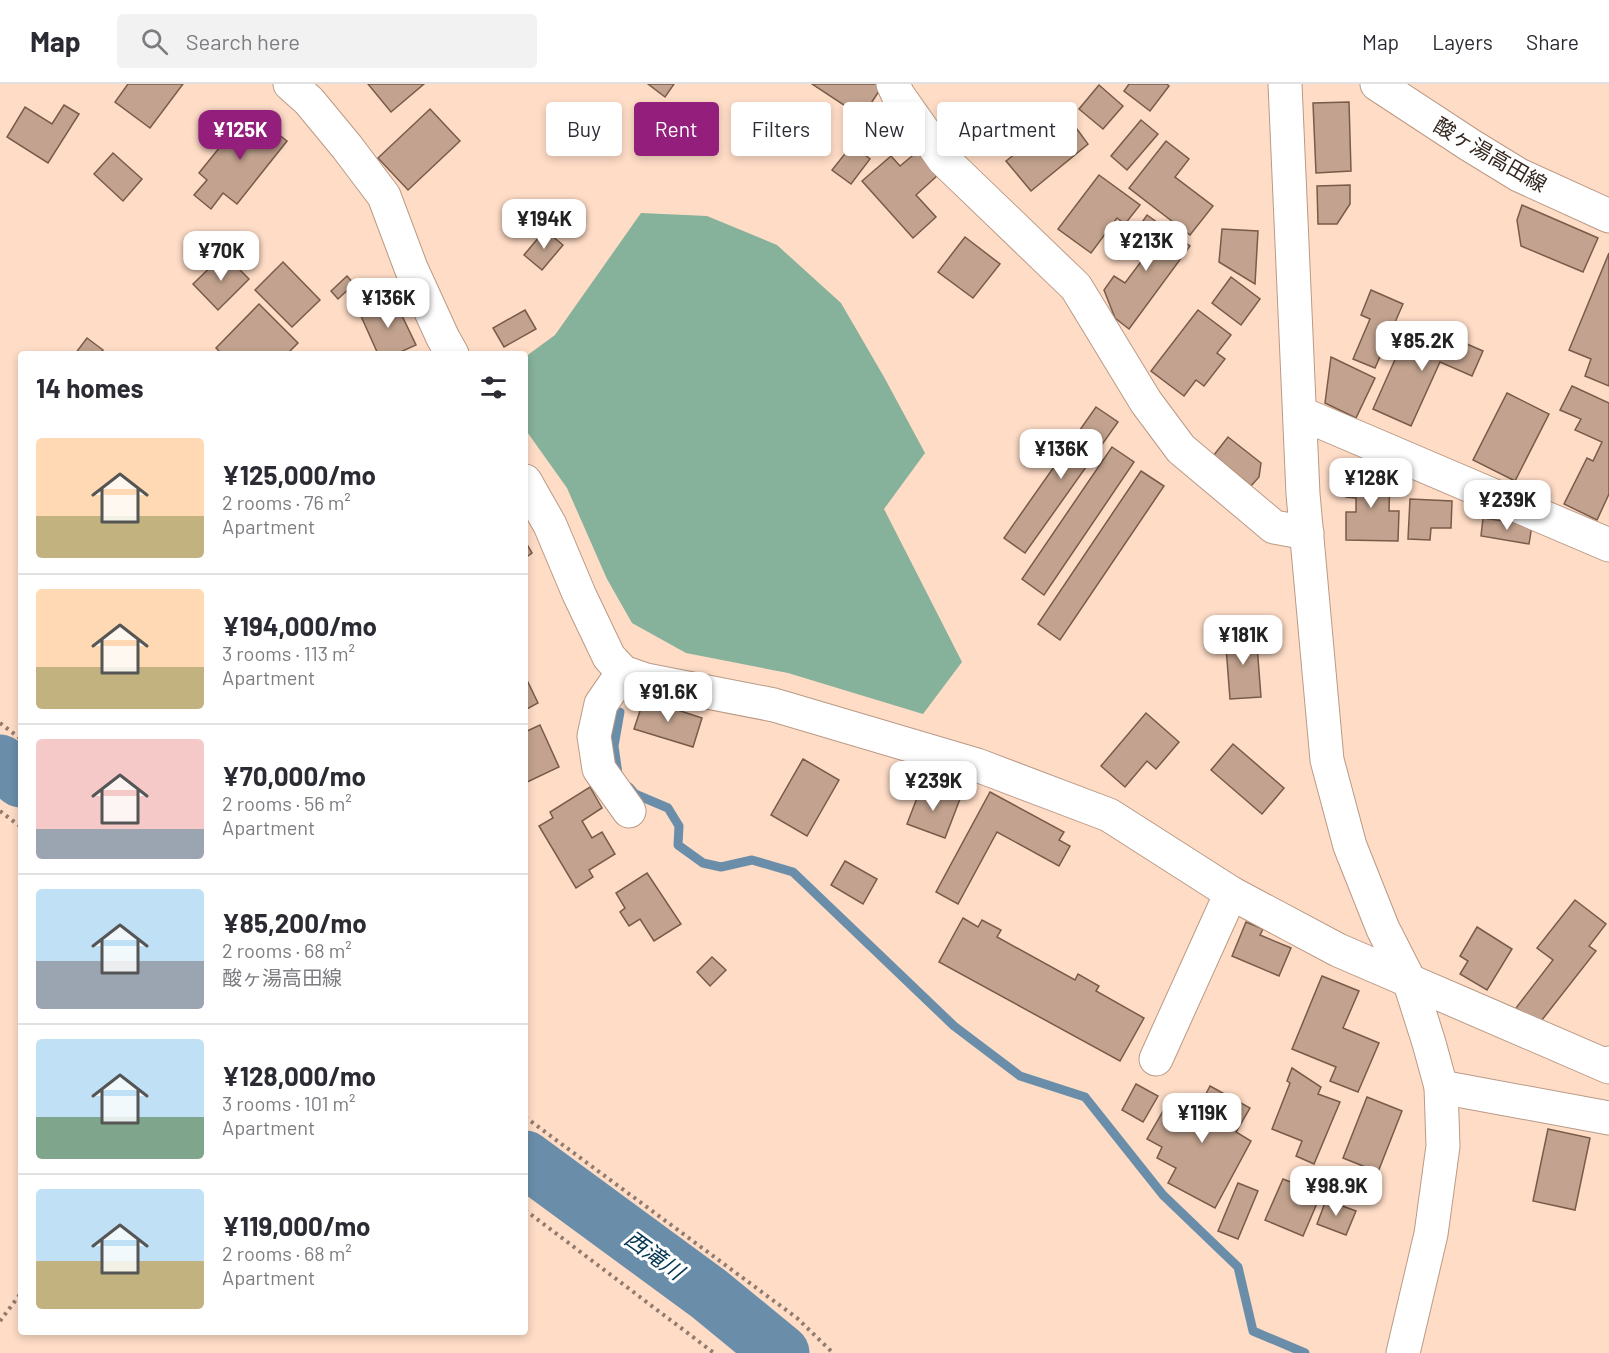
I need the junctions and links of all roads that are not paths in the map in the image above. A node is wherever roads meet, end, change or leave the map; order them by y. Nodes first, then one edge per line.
1 (290, 84) edge
2 (893, 84) edge
3 (1286, 84) edge
4 (1377, 84) edge
5 (1609, 216) edge
6 (440, 349) edge
7 (1300, 413) junction
8 (528, 486) edge
9 (1307, 533) junction
10 (1609, 545) edge
11 (623, 672) junction
12 (629, 811) dead end
13 (1231, 893) junction
14 (1409, 980) junction
15 (1156, 1059) dead end
16 (1609, 1063) edge
17 (1441, 1087) junction
18 (1609, 1118) edge
19 (1403, 1353) edge

1 - 6 street
2 - 9 street
3 - 7 street
4 - 5 street, 酸ヶ湯高田線
7 - 9 street
7 - 10 street
8 - 11 street
9 - 14 street
11 - 12 street
11 - 13 street
13 - 14 street
13 - 15 street
14 - 16 street
14 - 17 street
17 - 18 street
17 - 19 street

